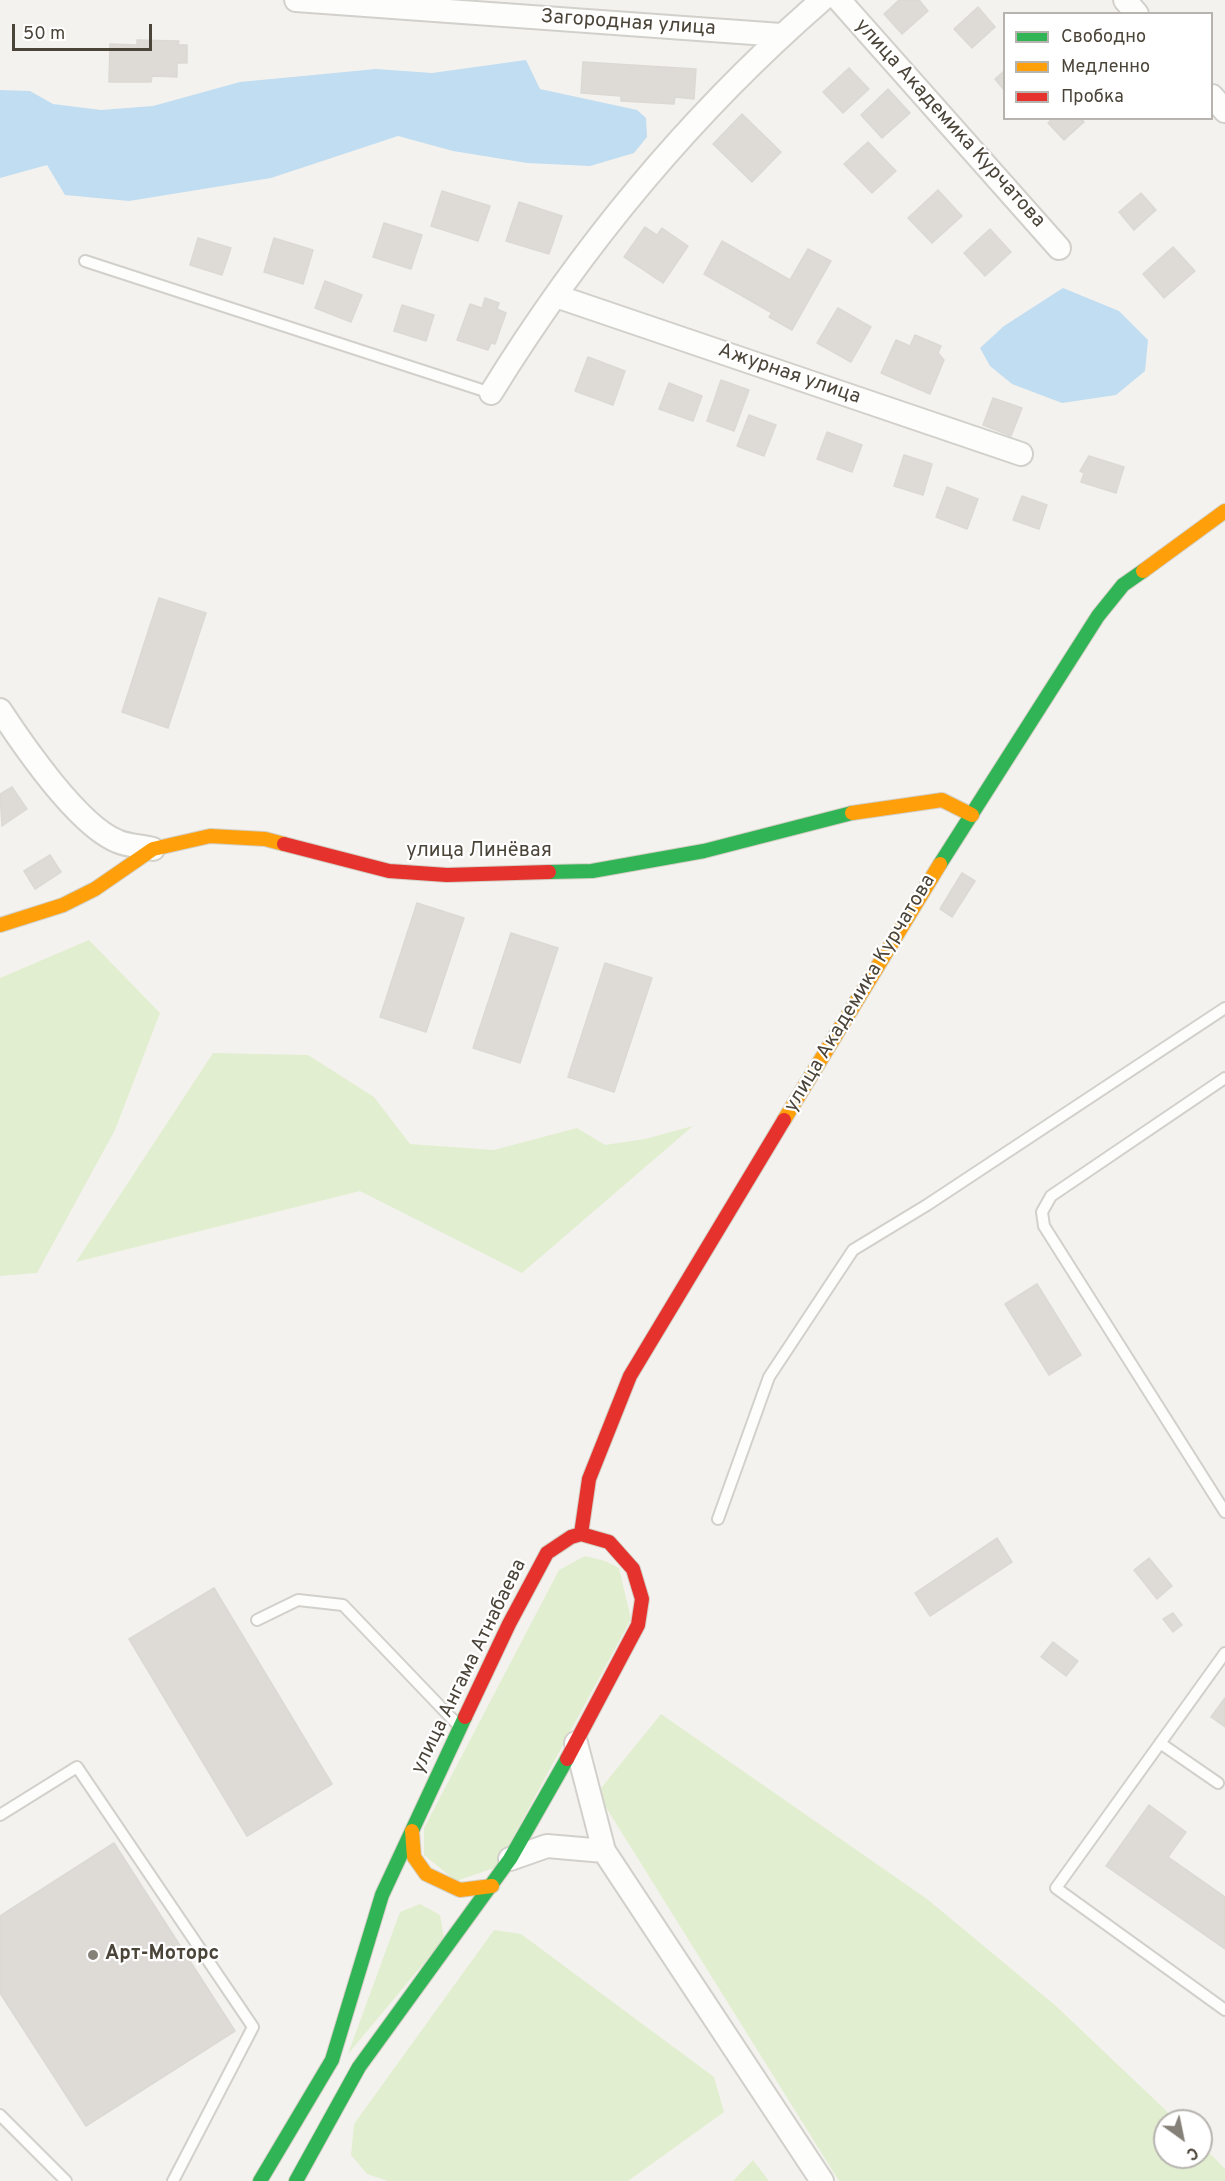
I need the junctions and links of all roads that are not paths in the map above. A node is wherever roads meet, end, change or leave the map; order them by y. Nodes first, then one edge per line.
1 (296, 0) edge
2 (822, 0) edge
3 (839, 0) edge
4 (1125, 0) edge
5 (1135, 12) edge
6 (781, 35) junction
7 (1213, 97) edge
8 (1225, 111) edge
9 (1059, 248) dead end
10 (85, 261) dead end
11 (556, 296) junction
12 (491, 393) joint
13 (1021, 454) dead end
14 (1225, 511) edge
15 (0, 710) edge
16 (972, 815) junction
17 (153, 849) junction
18 (0, 926) edge
19 (1225, 1008) edge
20 (1225, 1078) edge
21 (1225, 1512) edge
22 (718, 1519) dead end
23 (581, 1534) junction
24 (257, 1620) dead end
25 (1225, 1653) edge
26 (461, 1727) junction
27 (576, 1743) junction
28 (1160, 1743) junction
29 (1218, 1783) dead end
30 (0, 1815) edge
31 (412, 1831) junction
32 (604, 1851) junction
33 (510, 1859) junction
34 (492, 1886) junction
35 (404, 1887) dead end
36 (424, 1888) dead end
37 (382, 1895) junction
38 (464, 1927) junction
39 (1225, 2010) edge
40 (0, 2115) edge
41 (66, 2181) edge
42 (173, 2181) edge
43 (260, 2181) edge
44 (296, 2181) edge
45 (822, 2181) edge

1 - 6 street, Загородная улица
2 - 6 street
3 - 9 street, улица Академика Курчатова
4 - 5 street
6 - 11 street
7 - 8 street
10 - 12 lane
11 - 12 street
11 - 13 street, Ажурная улица
14 - 16 street, улица Академика Курчатова
15 - 17 street
16 - 17 street, улица Линёвая
16 - 23 street, улица Академика Курчатова
17 - 18 street, улица Линёвая
19 - 22 lane
20 - 21 lane
23 - 26 street, улица Ангама Атнабаева
23 - 27 street
24 - 26 lane
25 - 28 lane
26 - 31 street, улица Ангама Атнабаева
27 - 32 street
27 - 33 street
28 - 29 lane
28 - 39 lane
30 - 42 lane
31 - 34 street
31 - 37 street, улица Ангама Атнабаева
32 - 33 street
32 - 45 street
33 - 34 street
34 - 38 street
35 - 37 street
36 - 38 street
37 - 43 street, улица Ангама Атнабаева
38 - 44 street
40 - 41 lane

